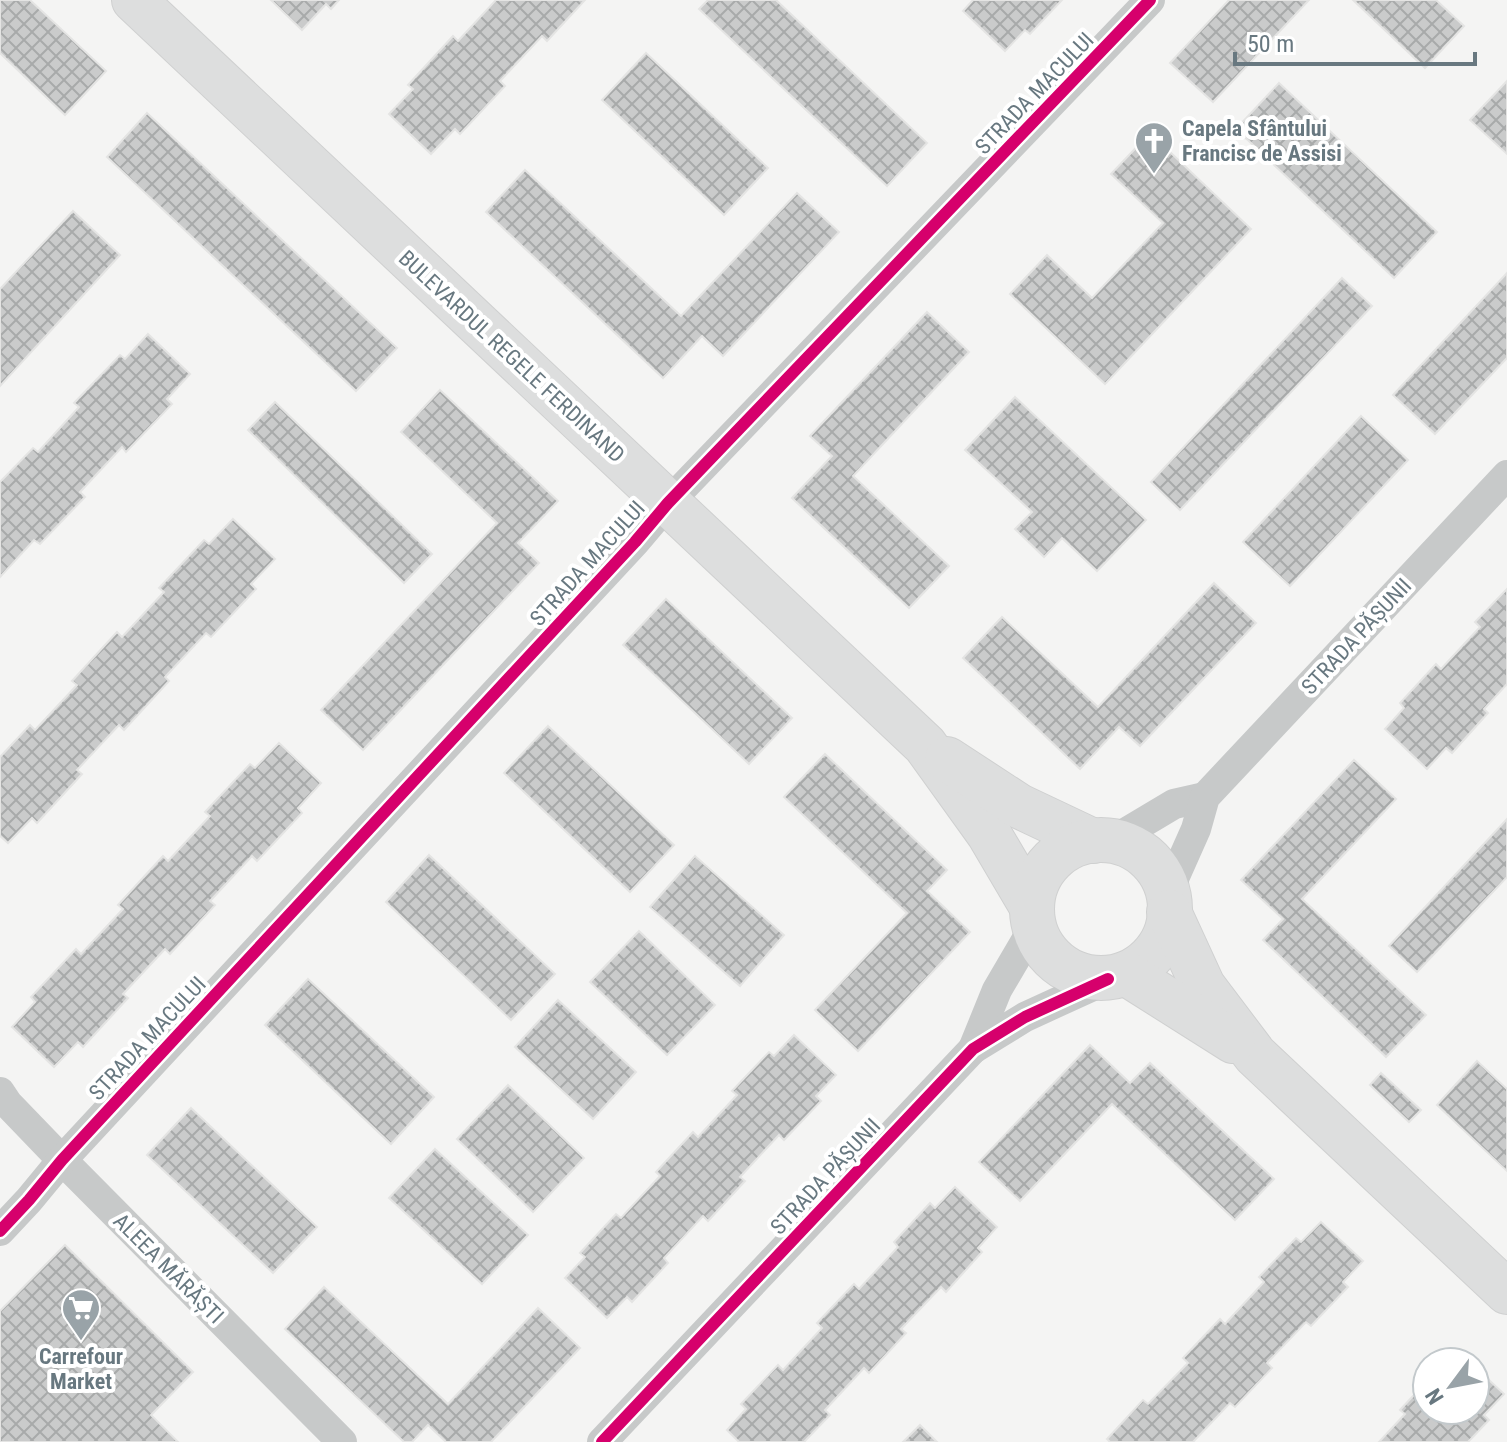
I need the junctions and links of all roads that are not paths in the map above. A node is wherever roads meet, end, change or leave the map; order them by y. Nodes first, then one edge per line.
1 (134, 0) edge
2 (1150, 0) edge
3 (1507, 475) edge
4 (668, 503) junction
5 (925, 745) junction
6 (1205, 797) junction
7 (1102, 841) junction
8 (1168, 902) junction
9 (1033, 917) junction
10 (1117, 976) junction
11 (973, 1049) junction
12 (1255, 1055) junction
13 (0, 1092) edge
14 (62, 1160) junction
15 (0, 1231) edge
16 (1507, 1292) edge
17 (342, 1442) edge
18 (602, 1442) edge

1 - 4 main road, BULEVARDUL REGELE FERDINAND
2 - 4 street, STRADA MACULUI
3 - 6 street, STRADA PĂȘUNII
4 - 5 main road, BULEVARDUL REGELE FERDINAND
4 - 14 street, STRADA MACULUI
5 - 7 main road, BULEVARDUL REGELE FERDINAND
5 - 9 main road, BULEVARDUL REGELE FERDINAND
6 - 7 street
6 - 8 street, STRADA PĂȘUNII
7 - 8 main road
7 - 9 main road
8 - 10 main road
8 - 12 main road
9 - 10 main road
9 - 11 street, STRADA PĂȘUNII
10 - 11 street, STRADA PĂȘUNII
10 - 12 main road
11 - 18 street, STRADA PĂȘUNII
12 - 16 main road
13 - 14 street, ALEEA MĂRĂȘTI
14 - 15 street, STRADA MACULUI
14 - 17 street, ALEEA MĂRĂȘTI

